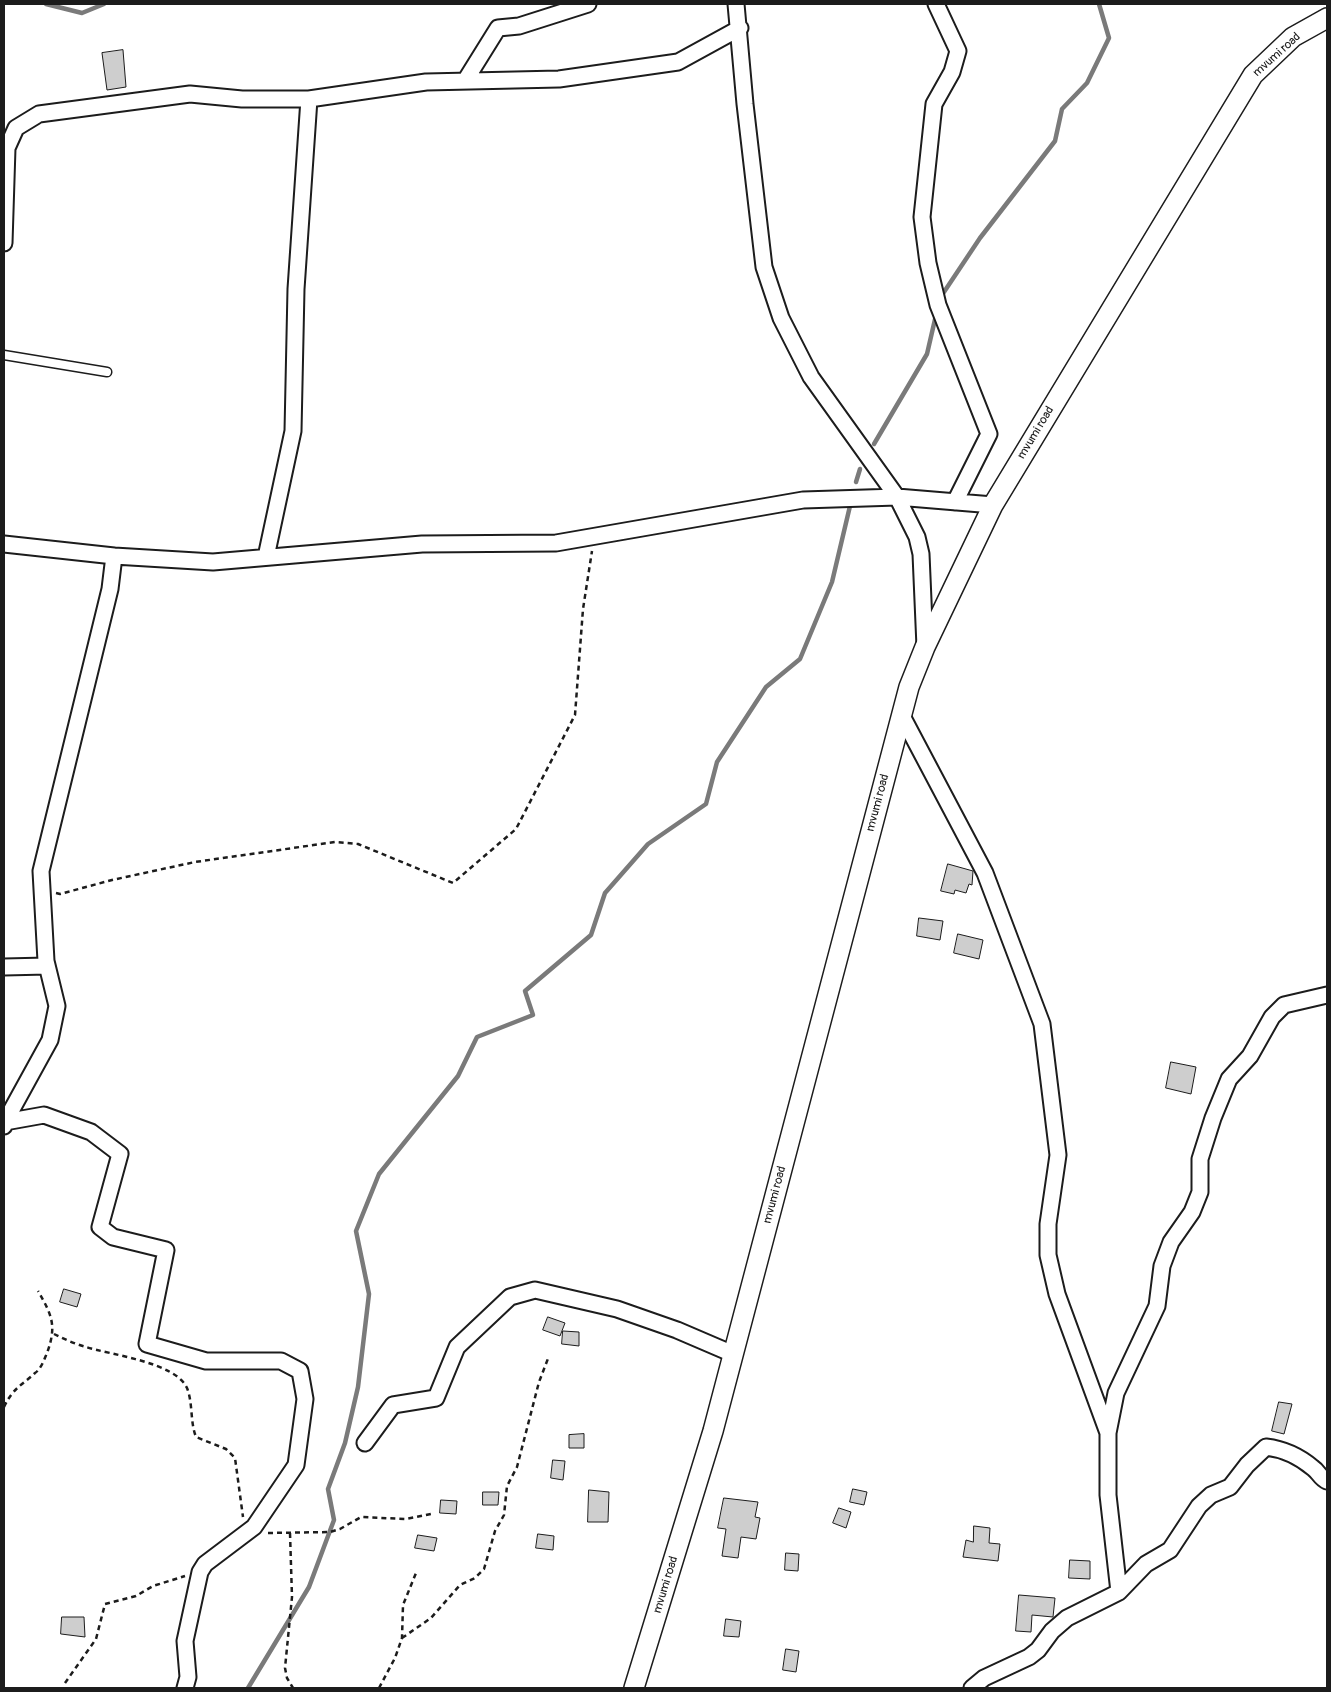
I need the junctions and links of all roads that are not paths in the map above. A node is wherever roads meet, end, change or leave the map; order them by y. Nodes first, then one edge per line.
1 (588, 4) edge
2 (736, 4) edge
3 (936, 4) edge
4 (1327, 18) edge
5 (740, 28) junction
6 (465, 81) junction
7 (310, 99) junction
8 (7, 137) edge
9 (4, 243) edge
10 (4, 355) edge
11 (107, 372) dead end
12 (897, 498) junction
13 (955, 502) junction
14 (993, 504) junction
15 (4, 544) edge
16 (114, 556) junction
17 (266, 557) junction
18 (924, 647) junction
19 (901, 714) junction
20 (47, 966) junction
21 (4, 967) edge
22 (1327, 995) edge
23 (5, 1124) edge
24 (733, 1354) junction
25 (1108, 1433) junction
26 (365, 1443) dead end
27 (1327, 1481) edge
28 (1119, 1592) junction
29 (185, 1688) edge
30 (634, 1688) edge
31 (972, 1688) edge

1 - 6 street
2 - 5 street
3 - 13 street
4 - 14 street, mvumi road
5 - 6 street
5 - 12 street
6 - 7 street
7 - 8 street
7 - 17 street
8 - 9 street
10 - 11 lane
12 - 13 street
12 - 17 street
12 - 18 street
13 - 14 street
14 - 18 street, mvumi road
15 - 16 street
16 - 17 street
16 - 20 street
18 - 19 street, mvumi road
19 - 24 street, mvumi road
19 - 25 street
20 - 21 street
20 - 23 street
22 - 25 street
23 - 29 street
24 - 26 street
24 - 30 street, mvumi road
25 - 28 street
27 - 28 street
28 - 31 street

